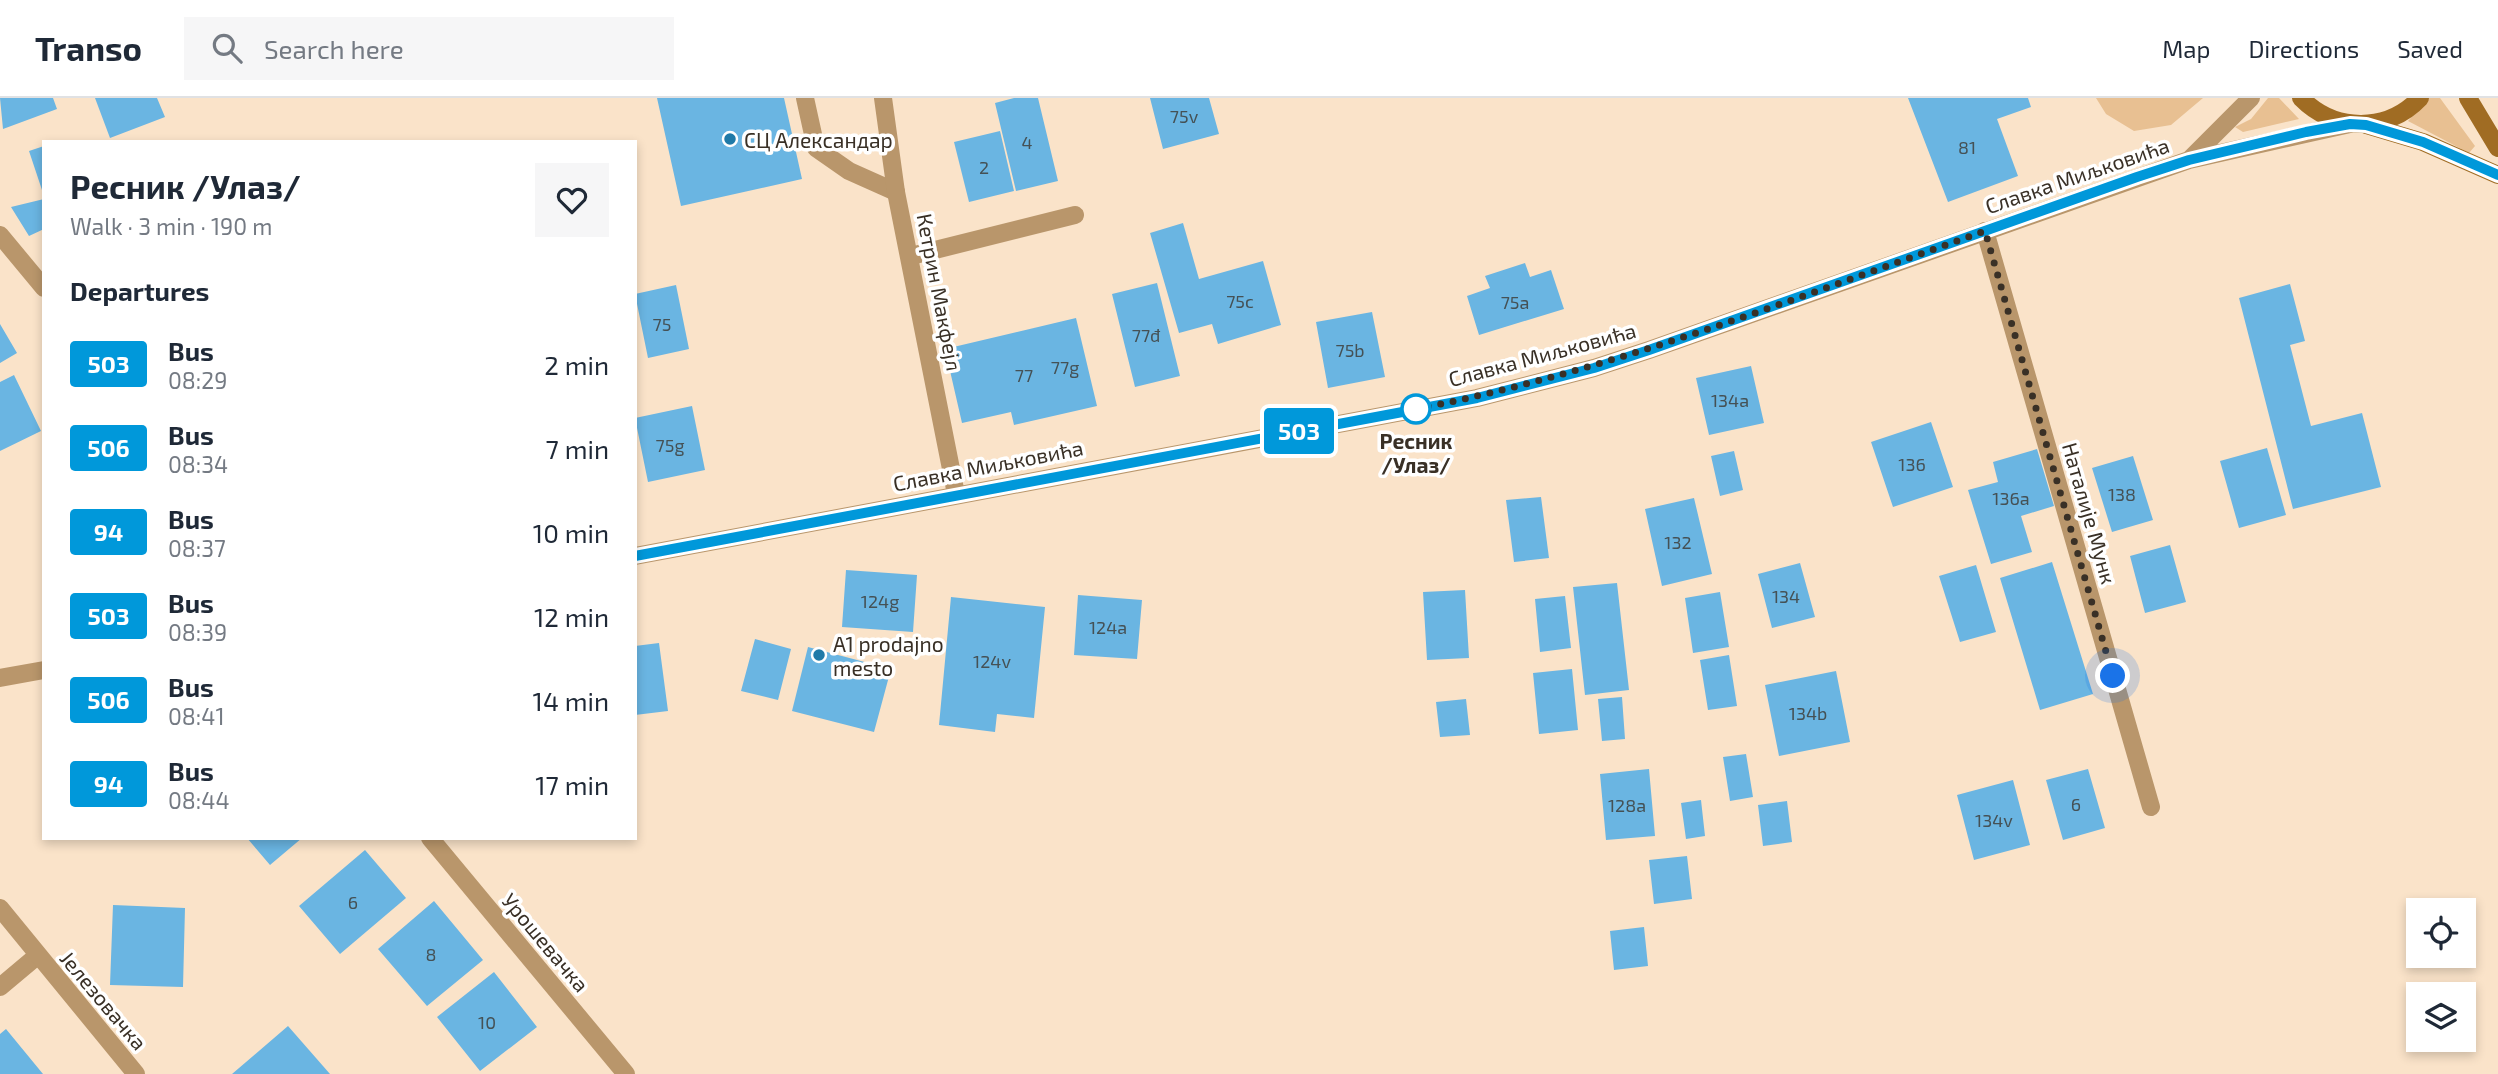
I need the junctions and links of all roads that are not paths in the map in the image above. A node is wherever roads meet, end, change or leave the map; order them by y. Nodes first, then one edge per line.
1 (804, 98) edge
2 (883, 98) edge
3 (2251, 98) edge
4 (2301, 98) edge
5 (2420, 98) edge
6 (2468, 98) edge
7 (2358, 125) junction
8 (2498, 148) edge
9 (2189, 160) junction
10 (2498, 175) edge
11 (897, 192) junction
12 (1076, 215) dead end
13 (1985, 231) junction
14 (0, 235) edge
15 (911, 256) junction
16 (42, 286) edge
17 (956, 494) junction
18 (637, 556) edge
19 (42, 670) edge
20 (0, 678) edge
21 (2151, 807) dead end
22 (432, 840) edge
23 (0, 908) edge
24 (37, 956) junction
25 (0, 986) edge
26 (136, 1074) edge
27 (626, 1074) edge

1 - 11 street
2 - 11 street, Кетрин Макфејл
3 - 9 street, Славка Миљковића
4 - 7 main road
5 - 7 main road
6 - 8 main road
7 - 9 street, Славка Миљковића
7 - 10 main road
9 - 13 street, Славка Миљковића
11 - 15 street, Кетрин Макфејл
12 - 15 street
13 - 17 street, Славка Миљковића
13 - 21 street, Наталије Мунк
14 - 16 street
15 - 17 street, Кетрин Макфејл
17 - 18 street, Славка Миљковића
19 - 20 street
22 - 27 street, Урошевачка
23 - 24 street, Јелезовачка
24 - 25 street, Јелезовачка
24 - 26 street, Јелезовачка

